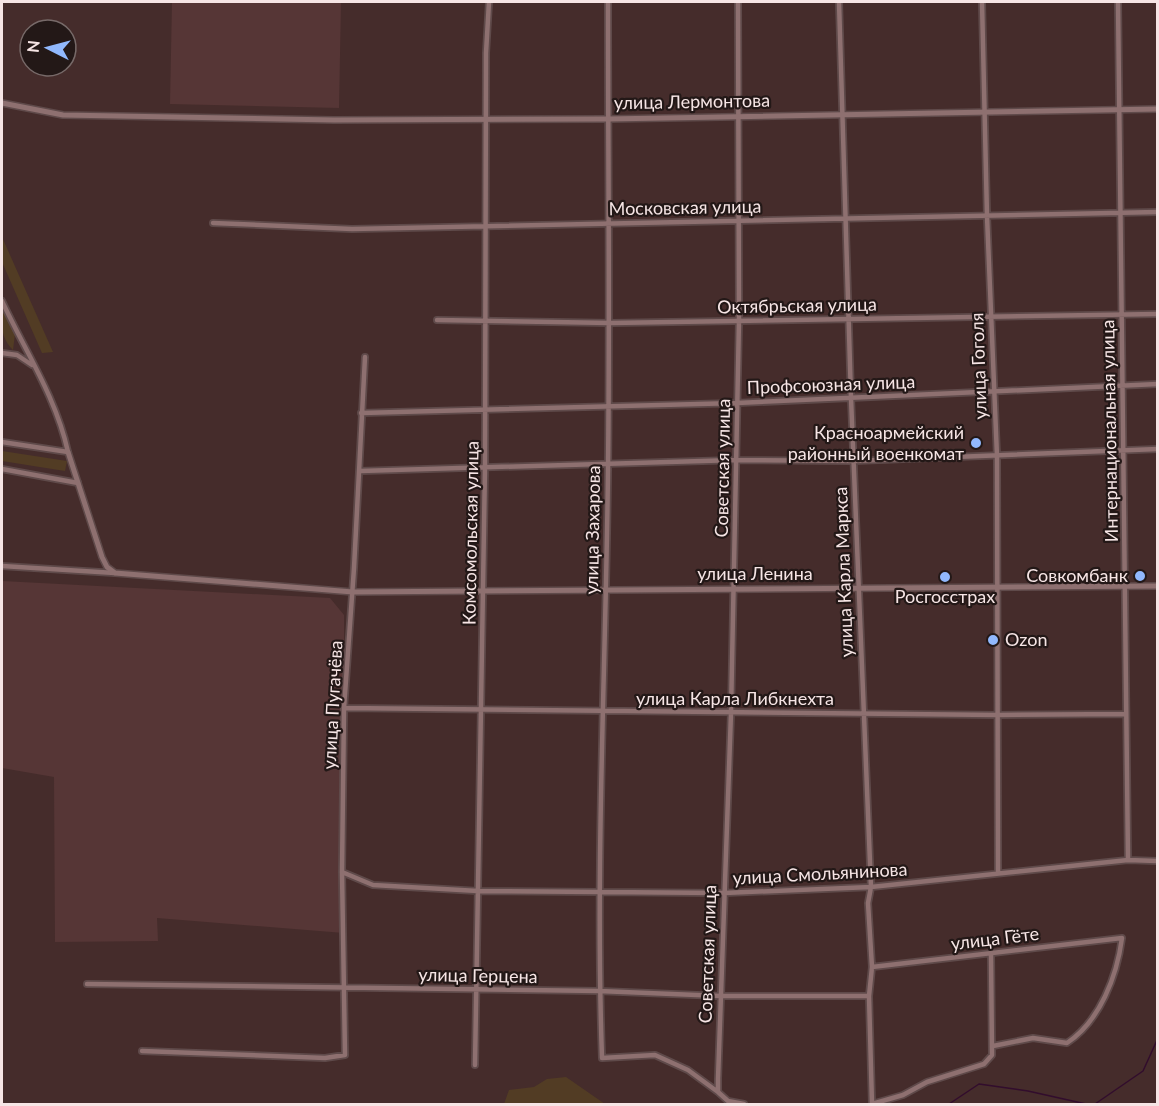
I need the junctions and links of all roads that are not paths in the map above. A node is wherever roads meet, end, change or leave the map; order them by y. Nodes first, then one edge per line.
1 (489, 2) edge
2 (608, 2) edge
3 (738, 2) edge
4 (839, 2) edge
5 (982, 2) edge
6 (1118, 2) edge
7 (2, 103) edge
8 (1158, 109) edge
9 (1119, 110) junction
10 (987, 112) junction
11 (738, 115) junction
12 (843, 115) junction
13 (487, 118) junction
14 (608, 119) junction
15 (1158, 212) edge
16 (1120, 213) junction
17 (987, 216) junction
18 (846, 219) junction
19 (737, 221) junction
20 (608, 222) junction
21 (213, 223) dead end
22 (486, 225) junction
23 (2, 300) edge
24 (1158, 314) edge
25 (991, 315) junction
26 (1121, 315) junction
27 (850, 319) junction
28 (437, 320) dead end
29 (739, 320) junction
30 (486, 322) junction
31 (611, 323) junction
32 (2, 353) edge
33 (364, 357) dead end
34 (34, 367) junction
35 (1158, 384) edge
36 (1123, 386) junction
37 (993, 392) junction
38 (851, 398) junction
39 (737, 403) junction
40 (607, 407) junction
41 (486, 410) junction
42 (361, 412) junction
43 (2, 442) edge
44 (1158, 449) edge
45 (68, 452) junction
46 (1125, 452) junction
47 (997, 456) junction
48 (736, 460) junction
49 (853, 461) junction
50 (608, 466) junction
51 (485, 467) junction
52 (2, 469) edge
53 (360, 471) junction
54 (78, 483) junction
55 (2, 566) edge
56 (115, 573) junction
57 (1158, 586) edge
58 (997, 587) junction
59 (1126, 587) junction
60 (859, 589) junction
61 (606, 590) junction
62 (734, 590) junction
63 (484, 591) junction
64 (353, 592) junction
65 (344, 708) junction
66 (481, 711) junction
67 (602, 711) junction
68 (731, 713) junction
69 (863, 713) junction
70 (1126, 714) junction
71 (998, 716) junction
72 (1128, 860) junction
73 (1157, 861) edge
74 (342, 872) junction
75 (998, 873) junction
76 (871, 887) junction
77 (478, 891) junction
78 (601, 892) junction
79 (724, 893) junction
80 (991, 953) junction
81 (872, 967) junction
82 (87, 984) dead end
83 (345, 988) junction
84 (477, 989) junction
85 (600, 991) junction
86 (721, 996) junction
87 (869, 996) junction
88 (993, 1046) junction
89 (142, 1050) dead end
90 (475, 1065) dead end
91 (718, 1092) junction
92 (744, 1104) edge
93 (872, 1104) edge

1 - 13 street, Комсомольская улица
2 - 14 street, улица Захарова
3 - 11 street, Советская улица
4 - 12 street, улица Карла Маркса
5 - 10 street, улица Гоголя
6 - 9 street, Интернациональная улица
7 - 13 street, улица Лермонтова
8 - 9 street, улица Лермонтова
9 - 10 street, улица Лермонтова
9 - 16 street, Интернациональная улица
10 - 12 street, улица Лермонтова
10 - 17 street, улица Гоголя
11 - 12 street, улица Лермонтова
11 - 14 street, улица Лермонтова
11 - 19 street, Советская улица
12 - 18 street, улица Карла Маркса
13 - 14 street, улица Лермонтова
13 - 22 street, Комсомольская улица
14 - 20 street, улица Захарова
15 - 16 street, Московская улица
16 - 17 street, Московская улица
16 - 26 street, Интернациональная улица
17 - 18 street, Московская улица
17 - 25 street, улица Гоголя
18 - 19 street, Московская улица
18 - 27 street, улица Карла Маркса
19 - 20 street, Московская улица
19 - 29 street, Советская улица
20 - 22 street, Московская улица
20 - 31 street, улица Захарова
21 - 22 street, Московская улица
22 - 30 street, Комсомольская улица
23 - 34 street
24 - 26 street, Октябрьская улица
25 - 26 street, Октябрьская улица
25 - 27 street, Октябрьская улица
25 - 37 street, улица Гоголя
26 - 36 street, Интернациональная улица
27 - 29 street, Октябрьская улица
27 - 38 street, улица Карла Маркса
28 - 30 street, Октябрьская улица
29 - 31 street, Октябрьская улица
29 - 39 street, Советская улица
30 - 31 street, Октябрьская улица
30 - 41 street, Комсомольская улица
31 - 40 street, улица Захарова
32 - 34 street
33 - 42 street, улица Пугачёва
34 - 45 street
35 - 36 street, Профсоюзная улица
36 - 37 street, Профсоюзная улица
36 - 46 street, Интернациональная улица
37 - 38 street, Профсоюзная улица
37 - 47 street, улица Гоголя
38 - 39 street, Профсоюзная улица
38 - 49 street, улица Карла Маркса
39 - 40 street, Профсоюзная улица
39 - 48 street, Советская улица
40 - 41 street, Профсоюзная улица
40 - 50 street, улица Захарова
41 - 42 street, Профсоюзная улица
41 - 51 street, Комсомольская улица
42 - 53 street, улица Пугачёва
43 - 45 street
44 - 46 street
45 - 54 street
46 - 47 street
46 - 59 street, Интернациональная улица
47 - 49 street
47 - 58 street, улица Гоголя
48 - 49 street
48 - 50 street
48 - 62 street, Советская улица
49 - 60 street, улица Карла Маркса
50 - 51 street
50 - 61 street, улица Захарова
51 - 53 street
51 - 63 street, Комсомольская улица
52 - 54 street
53 - 64 street, улица Пугачёва
54 - 56 street
55 - 56 street
56 - 64 street, улица Ленина
57 - 59 street, улица Ленина
58 - 59 street, улица Ленина
58 - 60 street, улица Ленина
58 - 71 street, улица Гоголя
59 - 70 street, Интернациональная улица
60 - 62 street, улица Ленина
60 - 69 street, улица Карла Маркса
61 - 62 street, улица Ленина
61 - 63 street, улица Ленина
61 - 67 street, улица Захарова
62 - 68 street, Советская улица
63 - 64 street, улица Ленина
63 - 66 street, Комсомольская улица
64 - 65 street, улица Пугачёва
65 - 66 street, улица Карла Либкнехта
65 - 74 street, улица Пугачёва
66 - 67 street, улица Карла Либкнехта
66 - 77 street, Комсомольская улица
67 - 68 street, улица Карла Либкнехта
67 - 78 street, улица Захарова
68 - 69 street, улица Карла Либкнехта
68 - 79 street, Советская улица
69 - 71 street, улица Карла Либкнехта
69 - 76 street, улица Карла Маркса
70 - 71 street, улица Карла Либкнехта
70 - 72 street, Интернациональная улица
71 - 75 street, улица Гоголя
72 - 73 street, улица Смольянинова
72 - 75 street, улица Смольянинова
74 - 77 street, улица Смольянинова
74 - 83 street, улица Пугачёва
75 - 76 street, улица Смольянинова
76 - 79 street, улица Смольянинова
76 - 81 street, улица Карла Маркса
77 - 78 street, улица Смольянинова
77 - 84 street, Комсомольская улица
78 - 79 street, улица Смольянинова
78 - 85 street, улица Захарова
79 - 86 street, Советская улица
80 - 81 street, улица Гёте
80 - 88 street
80 - 88 street, улица Гёте
81 - 87 street, улица Карла Маркса
82 - 83 street, улица Герцена
83 - 84 street, улица Герцена
83 - 89 street, улица Пугачёва
84 - 85 street, улица Герцена
84 - 90 street, Комсомольская улица
85 - 86 street, улица Герцена
85 - 91 street, улица Захарова
86 - 87 street, улица Герцена
86 - 91 street, Советская улица
87 - 93 street, улица Карла Маркса
88 - 93 street
91 - 92 street

